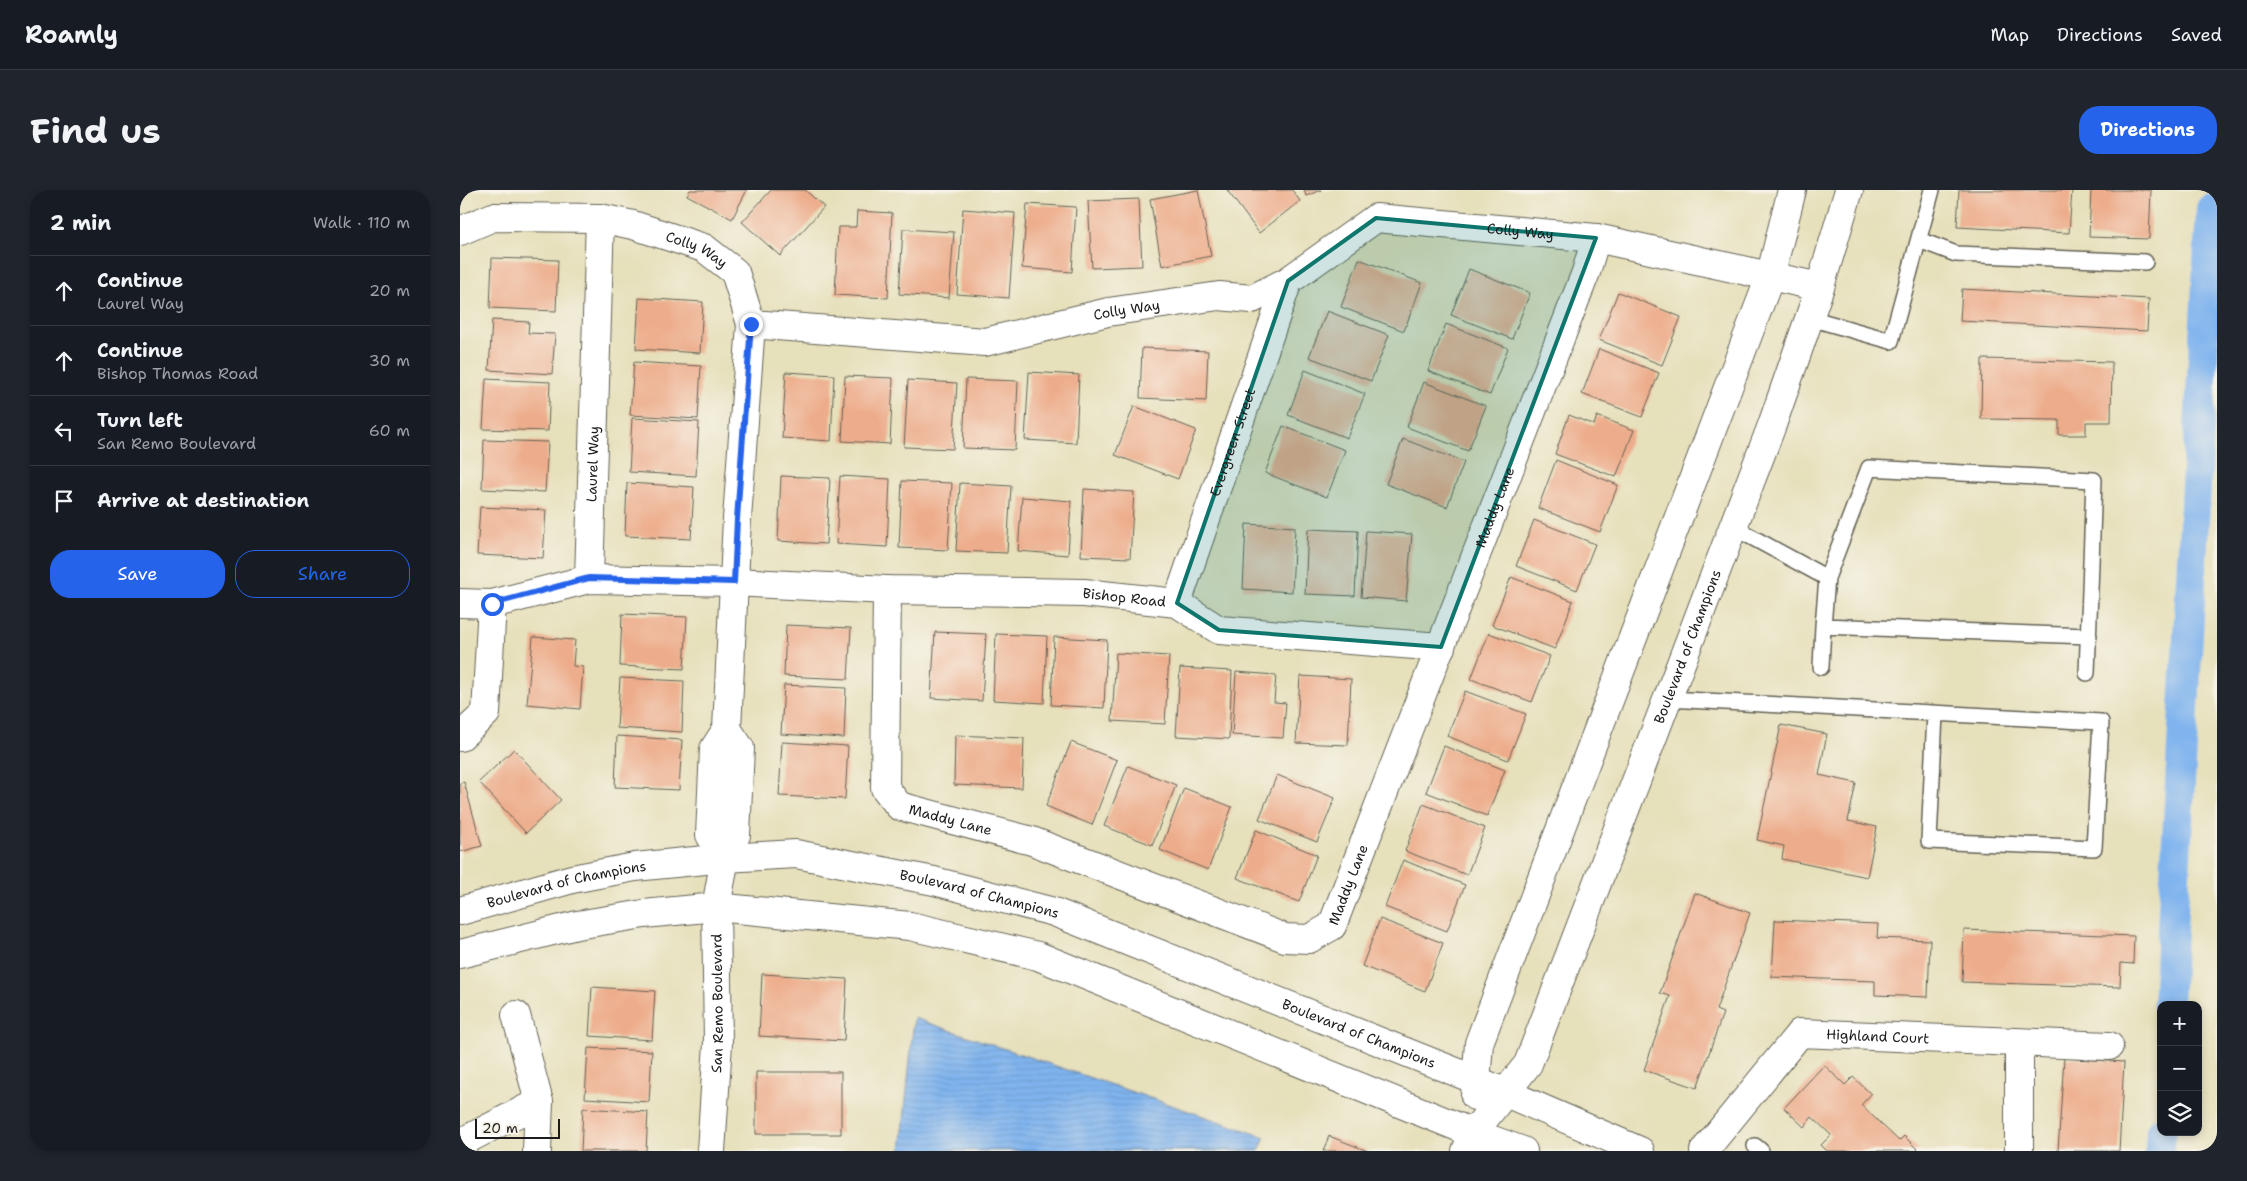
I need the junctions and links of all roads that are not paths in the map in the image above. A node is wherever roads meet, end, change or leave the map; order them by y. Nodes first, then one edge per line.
1 (1792, 190) edge
2 (1849, 190) edge
3 (1932, 190) edge
4 (600, 218) junction
5 (460, 231) edge
6 (1596, 238) junction
7 (1919, 240) junction
8 (2145, 262) dead end
9 (1770, 277) junction
10 (1288, 281) junction
11 (1820, 287) junction
12 (1810, 318) junction
13 (751, 324) junction
14 (1733, 527) junction
15 (589, 578) junction
16 (1827, 578) junction
17 (734, 582) junction
18 (887, 590) junction
19 (460, 602) edge
20 (1177, 603) junction
21 (492, 604) junction
22 (1823, 626) junction
23 (2088, 636) junction
24 (1441, 647) junction
25 (1821, 667) dead end
26 (2087, 673) dead end
27 (1668, 699) junction
28 (1935, 714) junction
29 (460, 737) edge
30 (725, 858) junction
31 (716, 906) junction
32 (460, 911) edge
33 (460, 954) edge
34 (516, 1015) dead end
35 (2019, 1043) junction
36 (2109, 1046) dead end
37 (1476, 1080) junction
38 (1505, 1093) junction
39 (539, 1102) junction
40 (1469, 1142) edge
41 (460, 1143) edge
42 (537, 1151) edge
43 (711, 1151) edge
44 (1523, 1151) edge
45 (1640, 1151) edge
46 (1704, 1151) edge
47 (2020, 1151) edge

1 - 9 street
2 - 11 street, Boulevard of Champions
3 - 7 lane
4 - 5 street, Colly Way
4 - 13 street, Colly Way
4 - 15 street, Laurel Way
6 - 9 street, Colly Way
6 - 10 street, Colly Way
6 - 24 street, Maddy Lane
7 - 8 lane
7 - 12 lane
9 - 11 street, Colly Way
9 - 37 street
10 - 13 street, Colly Way
10 - 20 street, Evergreen Street
11 - 12 street, Boulevard of Champions
12 - 14 street, Boulevard of Champions
13 - 17 street, San Remo Boulevard
14 - 16 lane
14 - 27 street, Boulevard of Champions
15 - 17 street, Bishop Road
15 - 21 street
16 - 22 lane
16 - 23 lane
17 - 18 street, Bishop Road
17 - 30 street, San Remo Boulevard
18 - 20 street, Bishop Road
18 - 24 street, Maddy Lane
19 - 21 street
20 - 24 street, Bishop Road
21 - 29 street
22 - 23 lane
22 - 25 lane
23 - 26 lane
27 - 28 lane
27 - 38 street, Boulevard of Champions
28 - 28 lane
30 - 31 street, San Remo Boulevard
30 - 32 street, Boulevard of Champions
30 - 37 street, Boulevard of Champions
31 - 33 street
31 - 40 street
31 - 43 street, San Remo Boulevard
34 - 39 street
35 - 36 street, Highland Court
35 - 46 street, Highland Court
35 - 47 street
37 - 38 street, Boulevard of Champions
37 - 40 street
38 - 40 street, Boulevard of Champions
38 - 45 street, Boulevard of Champions
39 - 41 street
39 - 42 street
40 - 44 street

